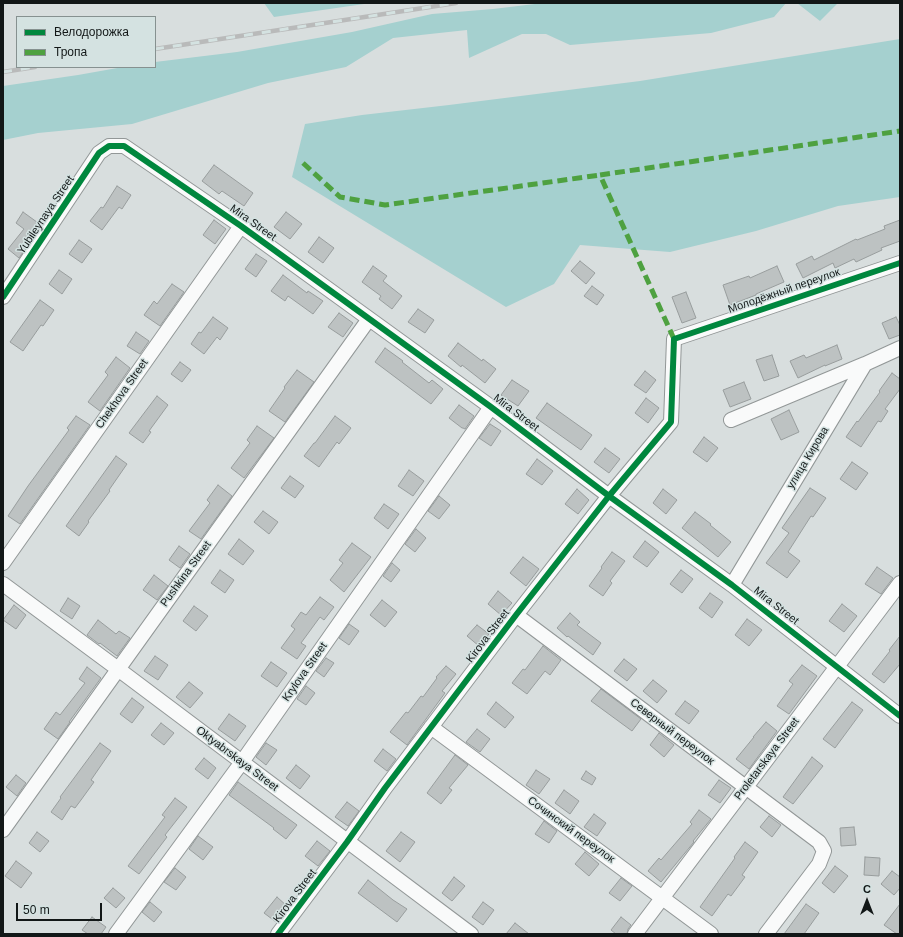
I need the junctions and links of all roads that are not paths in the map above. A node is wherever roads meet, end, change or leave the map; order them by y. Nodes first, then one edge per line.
1 (109, 146) joint
2 (241, 226) junction
3 (900, 263) edge
4 (3, 297) edge
5 (369, 319) junction
6 (674, 339) joint
7 (900, 348) edge
8 (865, 364) junction
9 (491, 407) junction
10 (732, 420) dead end
11 (609, 496) junction
12 (3, 563) edge
13 (900, 583) edge
14 (3, 584) edge
15 (732, 585) junction
16 (516, 615) junction
17 (837, 666) junction
18 (118, 669) junction
19 (900, 716) edge
20 (432, 727) junction
21 (242, 762) junction
22 (746, 787) junction
23 (3, 830) edge
24 (348, 842) junction
25 (662, 897) junction
26 (116, 934) edge
27 (279, 934) edge
28 (471, 934) edge
29 (635, 934) edge
30 (711, 934) edge
31 (766, 934) edge

1 - 2 street, Mira Street
1 - 4 street, Yubileynaya Street
2 - 5 street, Mira Street
2 - 12 street, Chekhova Street
3 - 6 street, Молодёжный переулок
5 - 9 street, Mira Street
5 - 18 street, Pushkina Street
6 - 11 street, Kirova Street
7 - 8 street
8 - 10 street
8 - 15 street, улица Кирова
9 - 11 street, Mira Street
9 - 21 street, Krylova Street
11 - 15 street, Mira Street
11 - 16 street, Kirova Street
13 - 17 street, Proletarskaya Street
14 - 18 street, Oktyabrskaya Street
15 - 17 street, Mira Street
16 - 20 street, Kirova Street
16 - 22 street, Северный переулок
17 - 19 street, Mira Street
17 - 22 street, Proletarskaya Street
18 - 21 street, Oktyabrskaya Street
18 - 23 street, Pushkina Street
20 - 24 street, Kirova Street
20 - 25 street, Сочинский переулок
21 - 24 street, Oktyabrskaya Street
21 - 26 street, Krylova Street
22 - 25 street, Proletarskaya Street
22 - 31 street, Северный переулок
24 - 27 street, Kirova Street
24 - 28 street, Oktyabrskaya Street
25 - 29 street, Proletarskaya Street
25 - 30 street, Сочинский переулок

